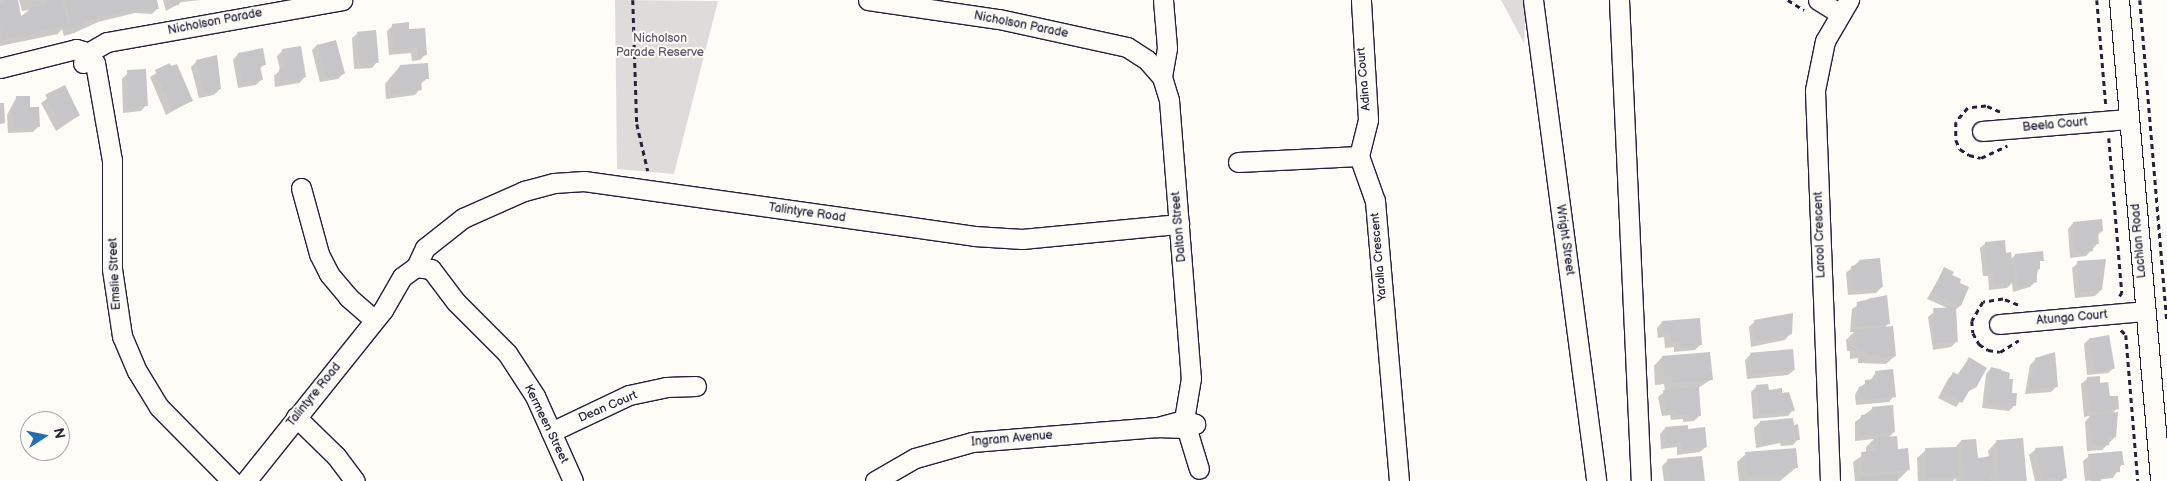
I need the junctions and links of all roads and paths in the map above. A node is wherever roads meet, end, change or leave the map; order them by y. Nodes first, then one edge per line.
1 (342, 0) edge
2 (633, 0) edge
3 (868, 0) edge
4 (1163, 0) edge
5 (1361, 0) edge
6 (1533, 0) edge
7 (1619, 0) edge
8 (1788, 0) edge
9 (2097, 0) edge
10 (2118, 0) edge
11 (2140, 0) edge
12 (1815, 7) edge
13 (1844, 7) edge
14 (89, 59) junction
15 (0, 68) edge
16 (1162, 77) junction
17 (2106, 106) dead end
18 (2128, 119) junction
19 (1982, 131) dead end
20 (2108, 137) dead end
21 (1359, 156) junction
22 (1238, 162) dead end
23 (648, 171) dead end
24 (300, 188) dead end
25 (1179, 224) junction
26 (424, 271) junction
27 (2020, 306) dead end
28 (2145, 311) junction
29 (379, 315) junction
30 (2167, 322) edge
31 (1999, 324) dead end
32 (2117, 324) junction
33 (2023, 339) dead end
34 (696, 386) dead end
35 (296, 417) junction
36 (1188, 424) junction
37 (551, 432) junction
38 (1199, 475) edge
39 (243, 479) edge
40 (1830, 480) edge
41 (355, 481) edge
42 (573, 481) edge
43 (876, 481) edge
44 (1399, 481) edge
45 (1596, 481) edge
46 (1641, 481) edge
47 (2138, 481) edge
48 (2160, 481) edge

1 - 14 street, Nicholson Parade
2 - 23 path
3 - 16 street, Nicholson Parade
4 - 16 street
5 - 21 street, Adina Court
6 - 45 street, Wright Street
7 - 46 street
8 - 12 path
9 - 17 path
10 - 18 street, Lachlan Road
11 - 30 path
12 - 13 street
13 - 40 street, Larool Crescent
14 - 15 street
14 - 39 street, Emslie Street
16 - 25 street, Dalton Street
18 - 19 street, Beela Court
18 - 28 street, Lachlan Road
20 - 32 path
21 - 22 street
21 - 44 street, Yaralla Crescent
24 - 29 street
25 - 26 street, Talintyre Road
25 - 36 street, Dalton Street
26 - 29 street, Talintyre Road
26 - 37 street, Kermeen Street
27 - 33 path
28 - 32 street, Atunga Court
28 - 48 street, Lachlan Road
29 - 35 street, Talintyre Road
31 - 32 street, Atunga Court
32 - 47 path
34 - 37 street, Dean Court
35 - 39 street, Talintyre Road
35 - 41 street
36 - 38 street, Dalton Street
36 - 43 street, Ingram Avenue
37 - 42 street, Kermeen Street

